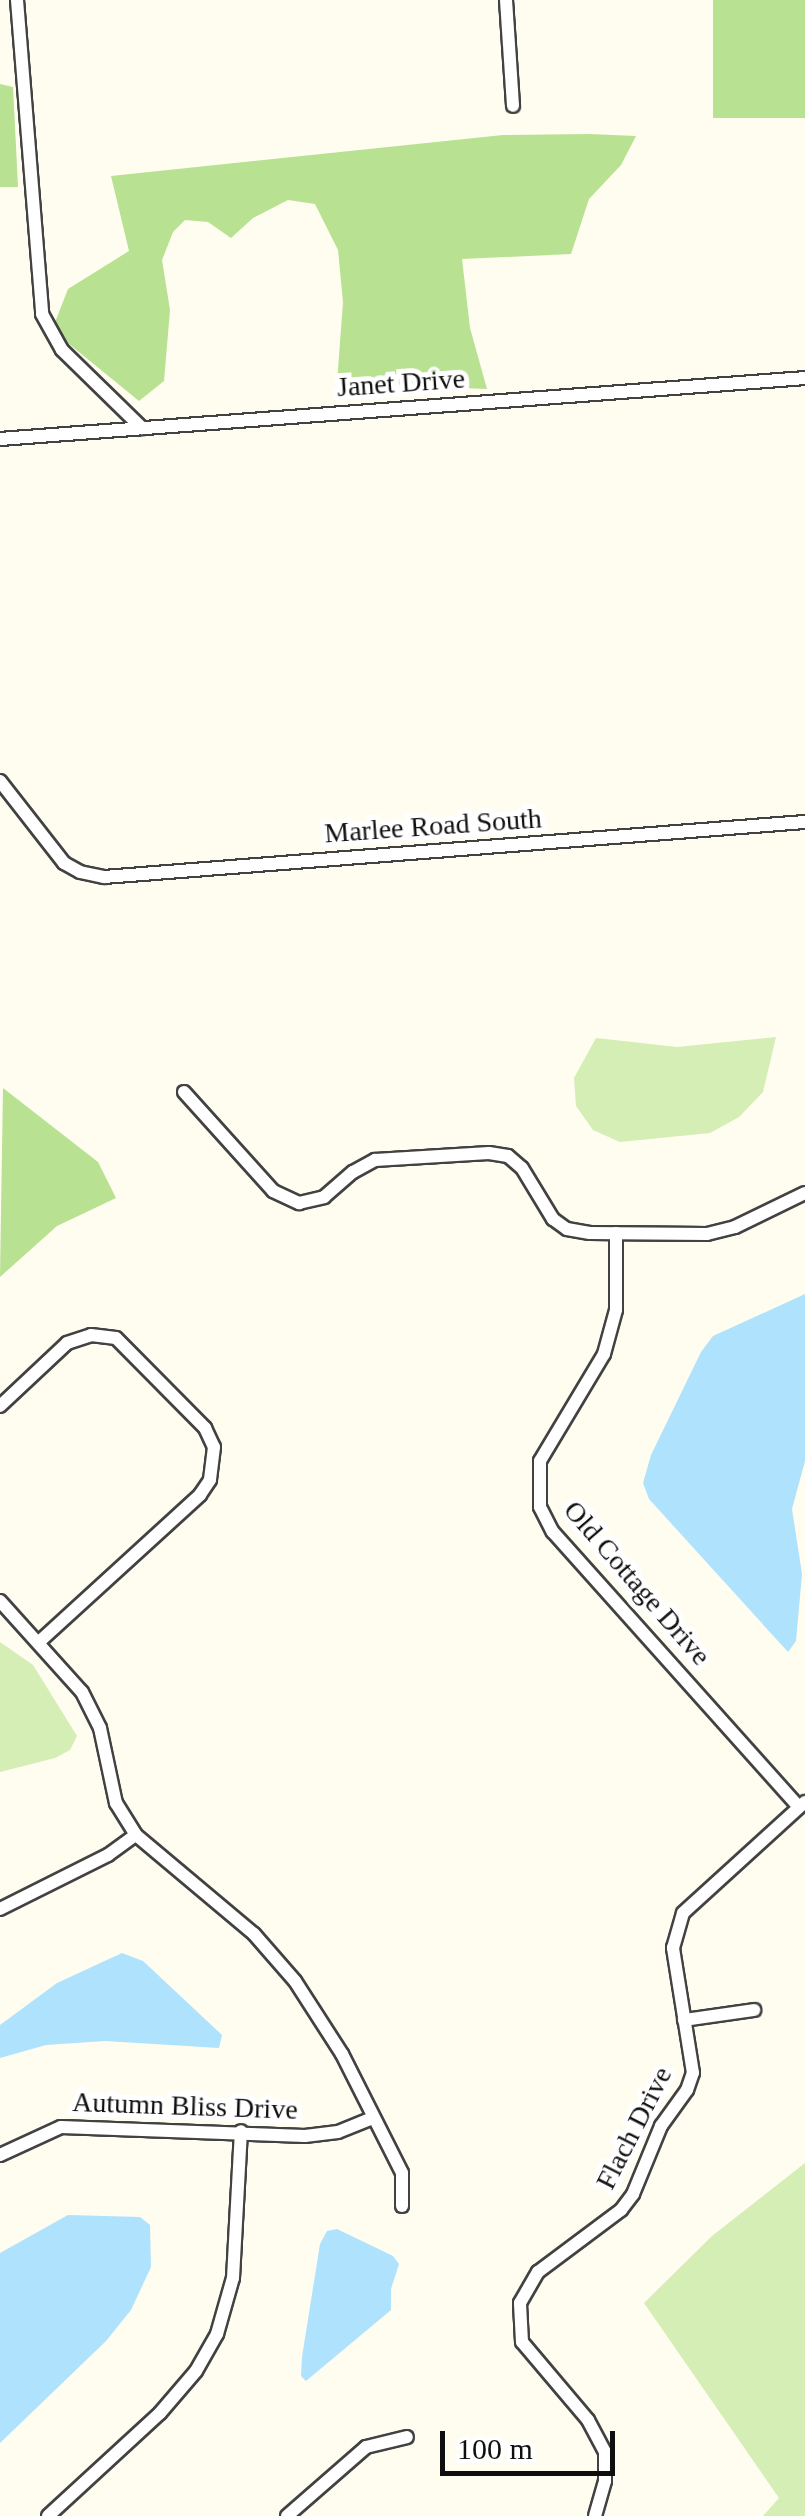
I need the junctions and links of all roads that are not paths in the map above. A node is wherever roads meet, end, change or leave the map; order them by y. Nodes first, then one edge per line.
1 (17, 0) edge
2 (506, 0) edge
3 (514, 106) dead end
4 (805, 378) edge
5 (142, 428) junction
6 (0, 439) edge
7 (0, 781) edge
8 (805, 822) edge
9 (184, 1092) dead end
10 (805, 1193) edge
11 (616, 1234) junction
12 (0, 1406) edge
13 (0, 1601) edge
14 (38, 1643) junction
15 (802, 1804) edge
16 (136, 1836) junction
17 (0, 1909) edge
18 (754, 2010) dead end
19 (684, 2020) junction
20 (372, 2118) junction
21 (241, 2132) junction
22 (0, 2155) edge
23 (402, 2206) dead end
24 (407, 2437) dead end
25 (48, 2516) edge
26 (288, 2516) edge
27 (595, 2516) edge

1 - 5 street
2 - 3 street
4 - 5 street, Janet Drive
5 - 6 street, Janet Drive
7 - 8 street, Marlee Road South
9 - 11 street
10 - 11 street
11 - 15 street, Old Cottage Drive
12 - 14 street
13 - 14 street
14 - 16 street
15 - 19 street, Flach Drive
16 - 17 street
16 - 20 street
18 - 19 street
19 - 27 street, Flach Drive
20 - 21 street, Autumn Bliss Drive
20 - 23 street
21 - 22 street, Autumn Bliss Drive
21 - 25 street
24 - 26 street

